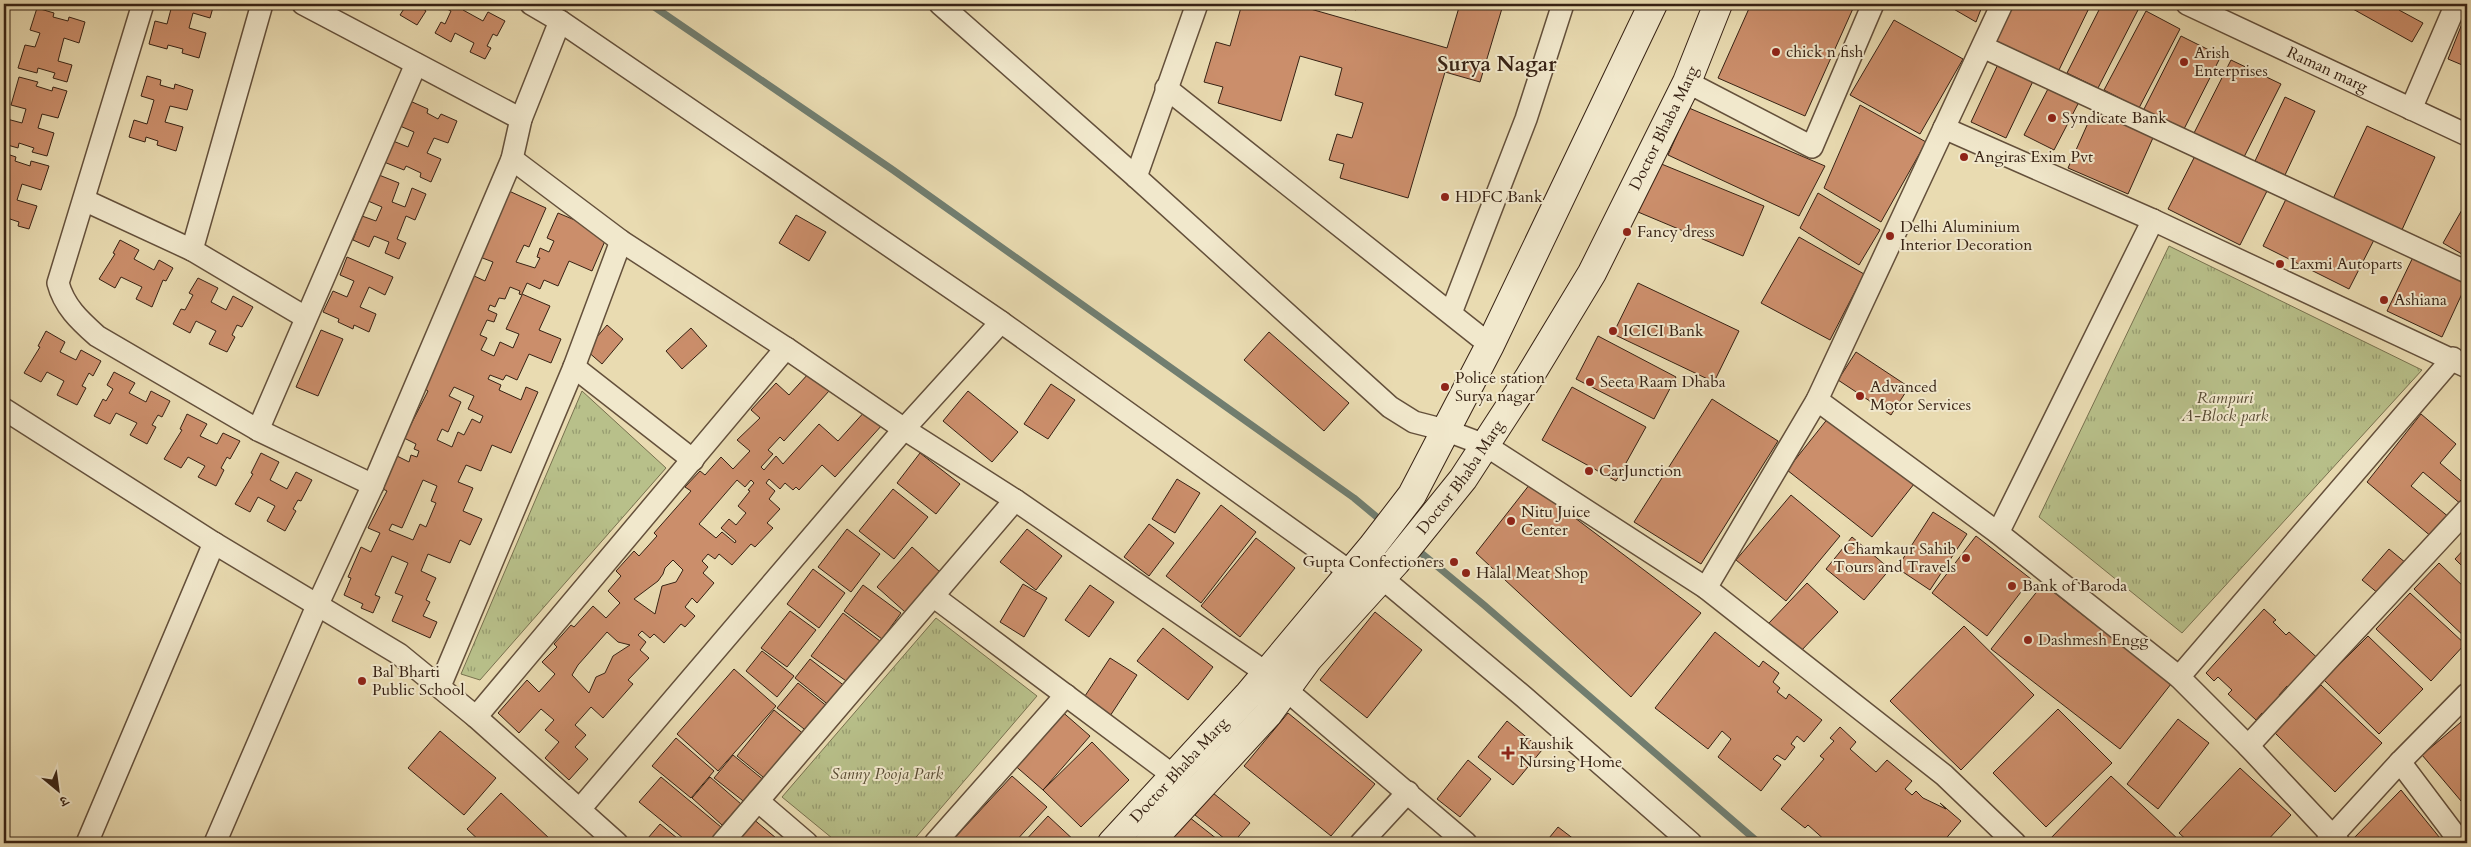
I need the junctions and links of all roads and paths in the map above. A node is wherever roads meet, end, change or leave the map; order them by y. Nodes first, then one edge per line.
1 (143, 4) edge
2 (262, 4) edge
3 (302, 4) edge
4 (531, 4) edge
5 (940, 4) edge
6 (1196, 4) edge
7 (1563, 4) edge
8 (1653, 4) edge
9 (1718, 4) edge
10 (1872, 4) edge
11 (2002, 4) edge
12 (2187, 4) edge
13 (2456, 4) edge
14 (560, 21) junction
15 (1983, 47) junction
16 (416, 64) junction
17 (1687, 82) junction
18 (1166, 88) junction
19 (2410, 109) junction
20 (521, 119) junction
21 (1944, 128) junction
22 (2467, 135) edge
23 (512, 159) junction
24 (1136, 177) junction
25 (84, 200) junction
26 (2153, 220) junction
27 (621, 241) junction
28 (192, 250) junction
29 (2467, 272) edge
30 (1451, 313) junction
31 (305, 317) junction
32 (1000, 322) junction
33 (1490, 345) junction
34 (786, 348) junction
35 (2460, 362) edge
36 (574, 367) junction
37 (1817, 400) junction
38 (4, 409) edge
39 (904, 429) junction
40 (258, 430) junction
41 (1445, 430) junction
42 (1485, 445) junction
43 (693, 460) junction
44 (373, 485) junction
45 (1016, 500) junction
46 (2467, 510) edge
47 (1998, 533) junction
48 (214, 543) junction
49 (1372, 568) junction
50 (1706, 588) junction
51 (933, 596) junction
52 (317, 606) junction
53 (2179, 677) junction
54 (1274, 681) junction
55 (440, 686) junction
56 (2467, 694) edge
57 (1066, 695) junction
58 (476, 717) junction
59 (2248, 746) junction
60 (2400, 762) junction
61 (1174, 776) junction
62 (1408, 792) junction
63 (758, 801) junction
64 (580, 810) junction
65 (2333, 841) edge
66 (87, 843) edge
67 (215, 843) edge
68 (618, 843) edge
69 (722, 843) edge
70 (807, 843) edge
71 (935, 843) edge
72 (1112, 843) edge
73 (1149, 843) edge
74 (1361, 843) edge
75 (1466, 843) edge
76 (1691, 843) edge
77 (2015, 843) edge
78 (2461, 843) edge

1 - 25 street
2 - 28 street
3 - 16 street
4 - 14 street
5 - 24 street
6 - 18 street
7 - 30 street
8 - 33 street, Doctor Bhaba Marg
9 - 17 street, Doctor Bhaba Marg
10 - 17 street
11 - 15 street
12 - 19 street, Raman marg
13 - 19 street
14 - 20 street
14 - 32 street
15 - 21 street
15 - 29 street
16 - 20 street
16 - 31 street
17 - 42 street, Doctor Bhaba Marg
18 - 24 street
18 - 30 street
19 - 22 street, Raman marg
20 - 23 street
21 - 26 street
21 - 37 street
23 - 27 street
23 - 44 street
24 - 41 street
25 - 28 street
25 - 40 street
26 - 35 street
26 - 47 street
27 - 34 street
27 - 36 street
28 - 31 street
30 - 33 street
31 - 40 street
32 - 39 street
32 - 49 street
33 - 41 street, Doctor Bhaba Marg
34 - 39 street
34 - 43 street
35 - 53 street
36 - 43 street
36 - 55 street
37 - 47 street
37 - 50 street
38 - 48 street
39 - 45 street
39 - 64 street
40 - 44 street
41 - 42 street
41 - 49 street, Doctor Bhaba Marg
42 - 49 street, Doctor Bhaba Marg
42 - 50 street
43 - 58 street
44 - 52 street
45 - 51 street
45 - 54 street
46 - 59 street
47 - 53 street
48 - 52 street
48 - 66 street
49 - 54 street, Doctor Bhaba Marg
49 - 76 street
50 - 77 street
51 - 57 street
51 - 63 street
52 - 55 street
52 - 67 street
53 - 59 street
54 - 61 street, Doctor Bhaba Marg
54 - 62 street
54 - 73 street, Doctor Bhaba Marg
55 - 58 street
56 - 60 street
57 - 61 street
57 - 71 street
58 - 64 street
59 - 65 street
60 - 65 street
60 - 78 street
61 - 72 street, Doctor Bhaba Marg
62 - 74 street
62 - 75 street
63 - 69 street
63 - 70 street
64 - 68 street

